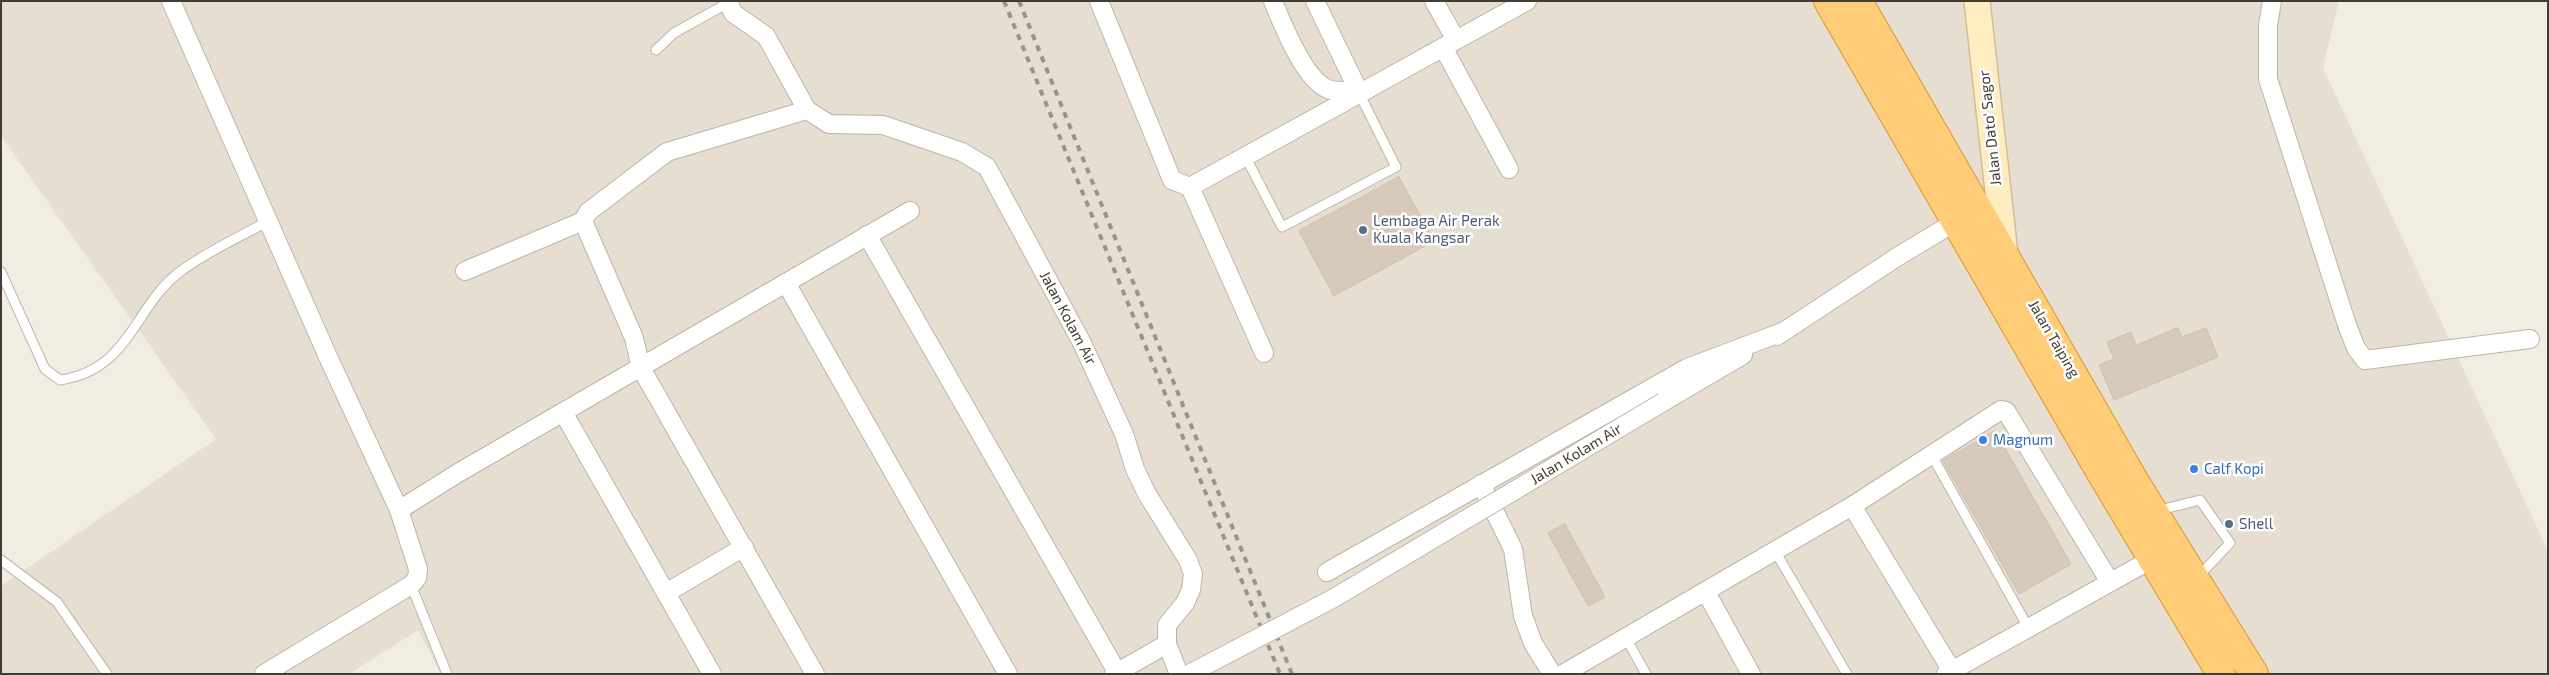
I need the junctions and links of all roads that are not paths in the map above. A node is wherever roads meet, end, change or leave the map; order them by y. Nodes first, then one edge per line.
1 (171, 1) edge
2 (1099, 1) edge
3 (1273, 1) edge
4 (1316, 1) edge
5 (1434, 1) edge
6 (1527, 1) edge
7 (1828, 1) edge
8 (1858, 1) edge
9 (1977, 1) edge
10 (2272, 1) edge
11 (728, 2) edge
12 (1450, 43) junction
13 (656, 50) dead end
14 (1359, 92) junction
15 (807, 110) junction
16 (1245, 156) junction
17 (1510, 168) dead end
18 (1955, 169) junction
19 (1190, 188) junction
20 (910, 210) dead end
21 (268, 221) junction
22 (583, 222) junction
23 (1955, 222) junction
24 (867, 236) junction
25 (2005, 256) junction
26 (465, 271) dead end
27 (1, 272) edge
28 (786, 283) junction
29 (1785, 331) junction
30 (2530, 339) dead end
31 (1264, 353) dead end
32 (641, 368) junction
33 (564, 412) junction
34 (1931, 454) junction
35 (1481, 484) junction
36 (1852, 506) junction
37 (399, 510) junction
38 (2153, 512) junction
39 (744, 547) junction
40 (1775, 551) junction
41 (2164, 553) junction
42 (1, 560) edge
43 (1327, 572) dead end
44 (2195, 580) junction
45 (2110, 582) junction
46 (411, 585) junction
47 (1706, 592) junction
48 (666, 593) junction
49 (2028, 627) junction
50 (1626, 638) junction
51 (1167, 644) junction
52 (1949, 672) edge
53 (1116, 673) edge
54 (107, 674) edge
55 (264, 674) edge
56 (447, 674) edge
57 (712, 674) edge
58 (815, 674) edge
59 (1008, 674) edge
60 (1179, 674) edge
61 (1189, 674) edge
62 (1552, 674) edge
63 (1563, 674) edge
64 (1646, 674) edge
65 (1751, 674) edge
66 (1847, 674) edge
67 (2221, 674) edge
68 (2254, 674) edge

1 - 21 street
2 - 19 street
3 - 14 street
4 - 14 street
5 - 12 street
6 - 12 street
7 - 23 highway, Jalan Taiping
8 - 18 highway, Jalan Taiping
9 - 25 main road, Jalan Dato' Sagor
10 - 30 street
11 - 13 lane
11 - 15 street
12 - 14 street
12 - 17 street
14 - 16 street
14 - 16 lane
15 - 22 street
15 - 51 street, Jalan Kolam Air
16 - 19 street
18 - 23 highway
18 - 25 highway, Jalan Taiping
19 - 31 street
20 - 24 street
21 - 27 lane
21 - 37 street
22 - 26 street
22 - 32 street
23 - 29 street, Jalan Kolam Air
23 - 41 highway, Jalan Taiping
24 - 28 street
24 - 53 street
25 - 38 highway, Jalan Taiping
28 - 32 street
28 - 59 street
29 - 35 street
29 - 61 street, Jalan Kolam Air, bridge
32 - 33 street
32 - 39 street
33 - 37 street
33 - 48 street
34 - 36 street
34 - 45 street
34 - 49 lane
35 - 43 street
35 - 62 street
36 - 40 street
36 - 52 street
37 - 46 street
38 - 41 highway, Jalan Taiping
38 - 44 lane
39 - 48 street
39 - 58 street
40 - 47 street
40 - 66 lane
41 - 44 highway, Jalan Taiping
41 - 45 street
41 - 67 highway, Jalan Taiping
42 - 54 lane
44 - 68 highway, Jalan Taiping
45 - 49 street
46 - 55 street
46 - 56 lane
47 - 50 street
47 - 65 street
48 - 57 street
49 - 52 street
50 - 63 street
50 - 64 lane
51 - 53 street
51 - 60 street

